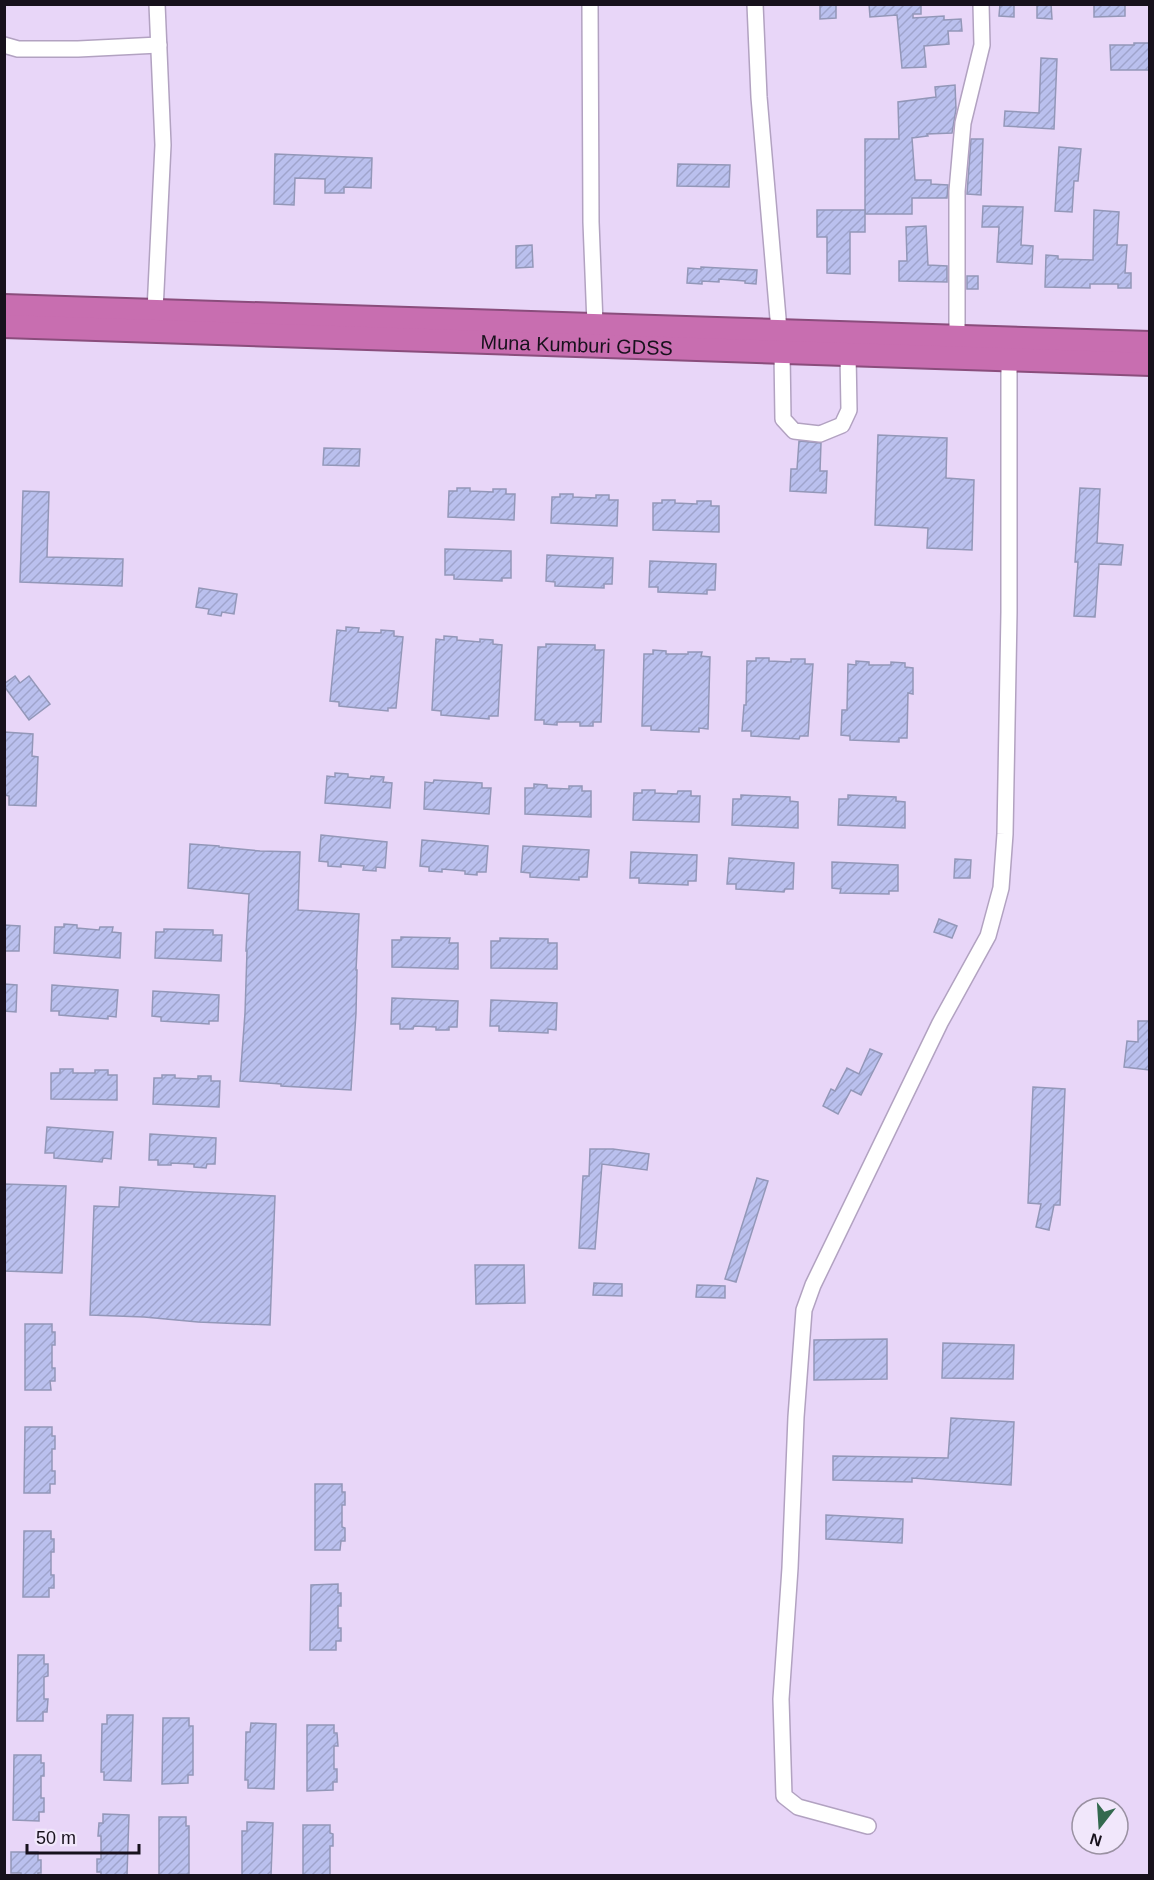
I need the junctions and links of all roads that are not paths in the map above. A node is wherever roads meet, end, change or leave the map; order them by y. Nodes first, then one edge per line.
1 (157, 4) edge
2 (590, 4) edge
3 (755, 4) edge
4 (981, 4) edge
5 (4, 45) edge
6 (159, 45) junction
7 (4, 306) edge
8 (155, 311) junction
9 (595, 324) junction
10 (4, 326) edge
11 (779, 330) junction
12 (957, 337) junction
13 (1149, 343) edge
14 (782, 353) junction
15 (848, 354) junction
16 (1009, 359) junction
17 (1149, 364) edge
18 (868, 1826) dead end

1 - 6 street
2 - 9 street
3 - 11 street
4 - 12 street
5 - 6 street
6 - 8 street
7 - 8 highway, Muna Kumburi GDSS
8 - 9 highway, Muna Kumburi GDSS
9 - 11 highway, Muna Kumburi GDSS
10 - 14 highway, Muna Kumburi GDSS
11 - 12 highway, Muna Kumburi GDSS
12 - 13 highway, Muna Kumburi GDSS
14 - 15 highway, Muna Kumburi GDSS
14 - 15 street
15 - 16 highway, Muna Kumburi GDSS
16 - 17 highway, Muna Kumburi GDSS
16 - 18 street

